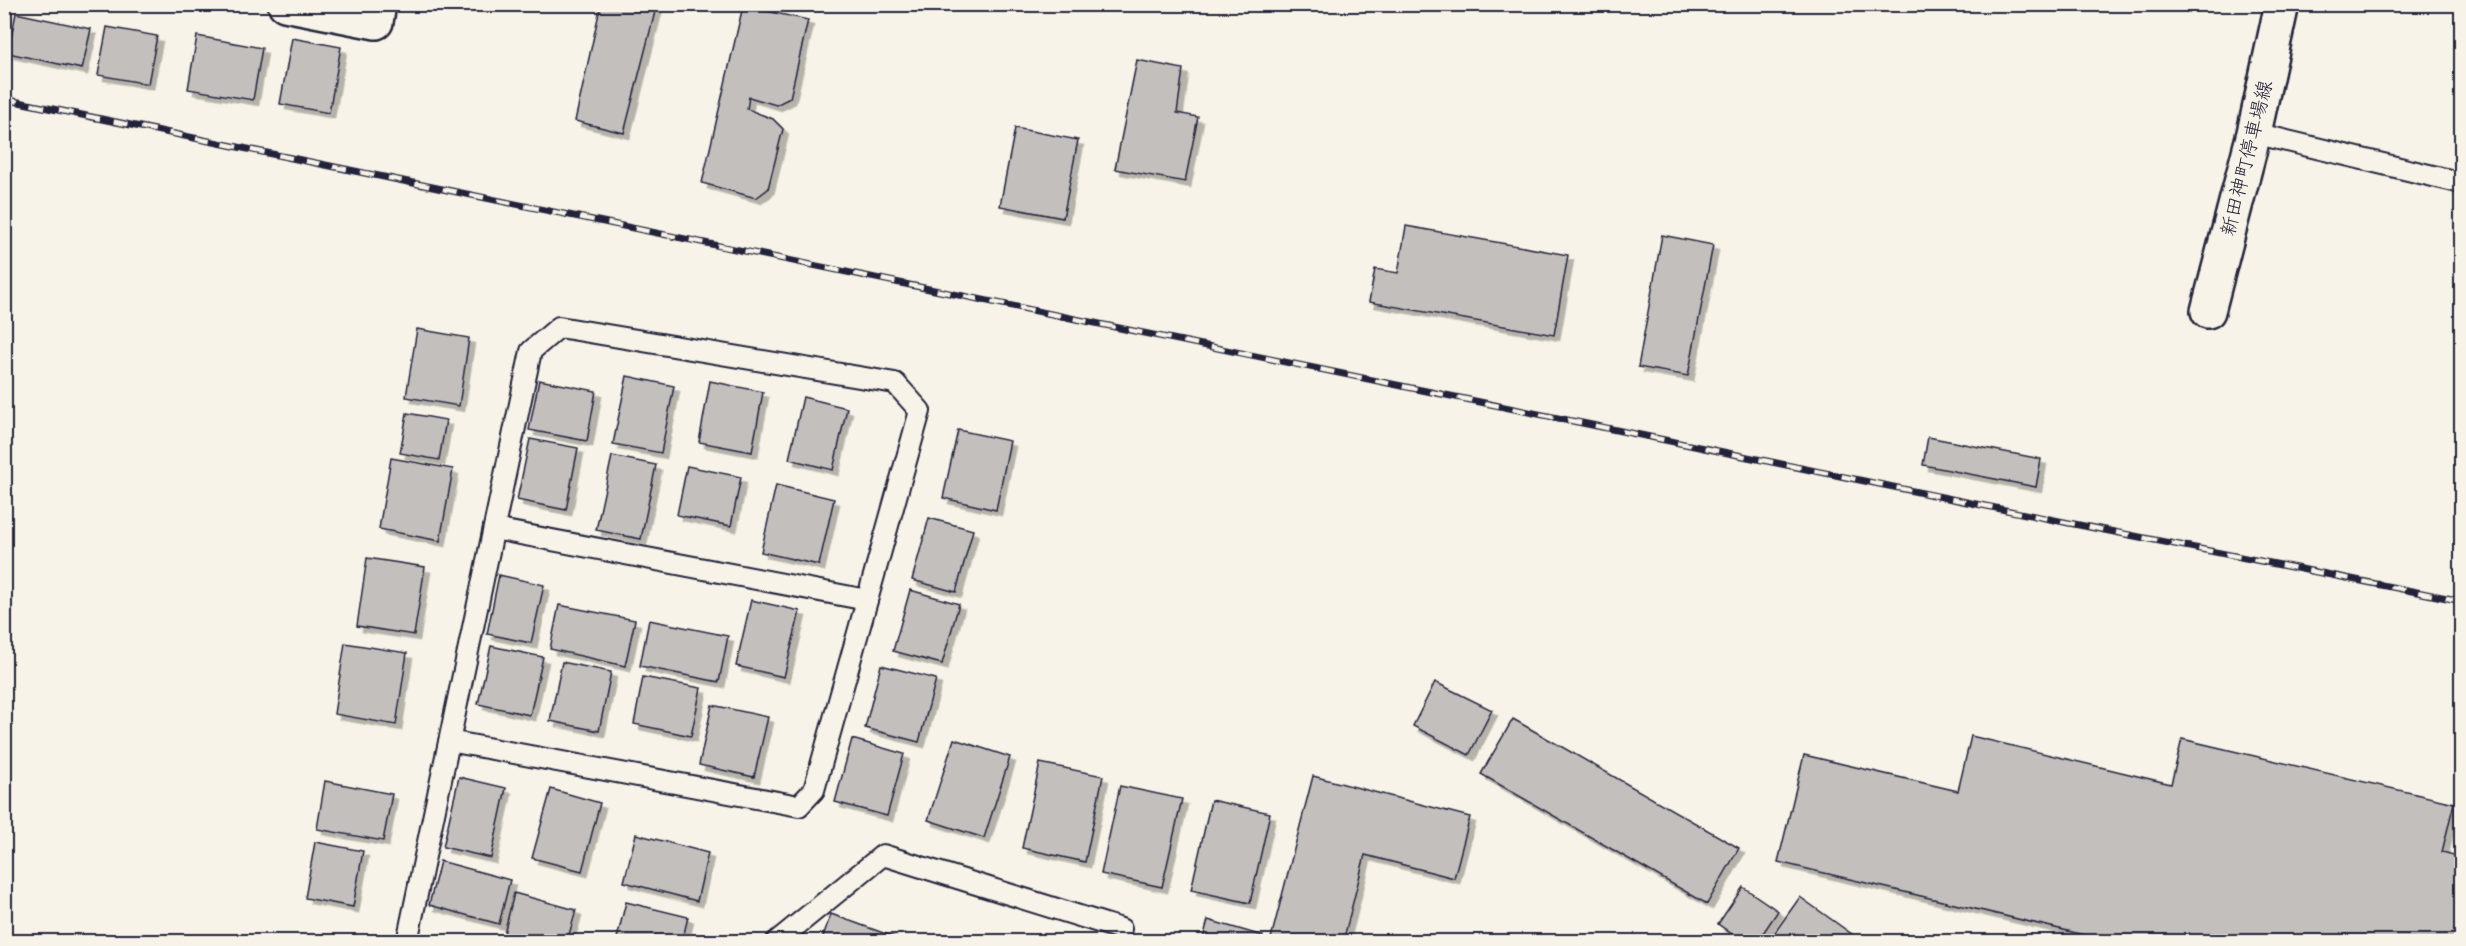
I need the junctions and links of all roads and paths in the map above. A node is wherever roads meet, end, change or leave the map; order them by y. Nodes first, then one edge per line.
1 (285, 4) edge
2 (379, 4) edge
3 (2282, 4) edge
4 (2254, 132) junction
5 (2462, 183) edge
6 (2208, 311) dead end
7 (494, 529) junction
8 (867, 600) junction
9 (449, 741) junction
10 (1121, 929) dead end
11 (407, 942) edge
12 (776, 942) edge

1 - 2 main road
3 - 4 main road, 新田神町停車場線
4 - 5 lane
4 - 6 main road, 新田神町停車場線
7 - 8 lane
7 - 8 lane
7 - 9 lane
8 - 9 lane
9 - 11 lane
10 - 12 lane

